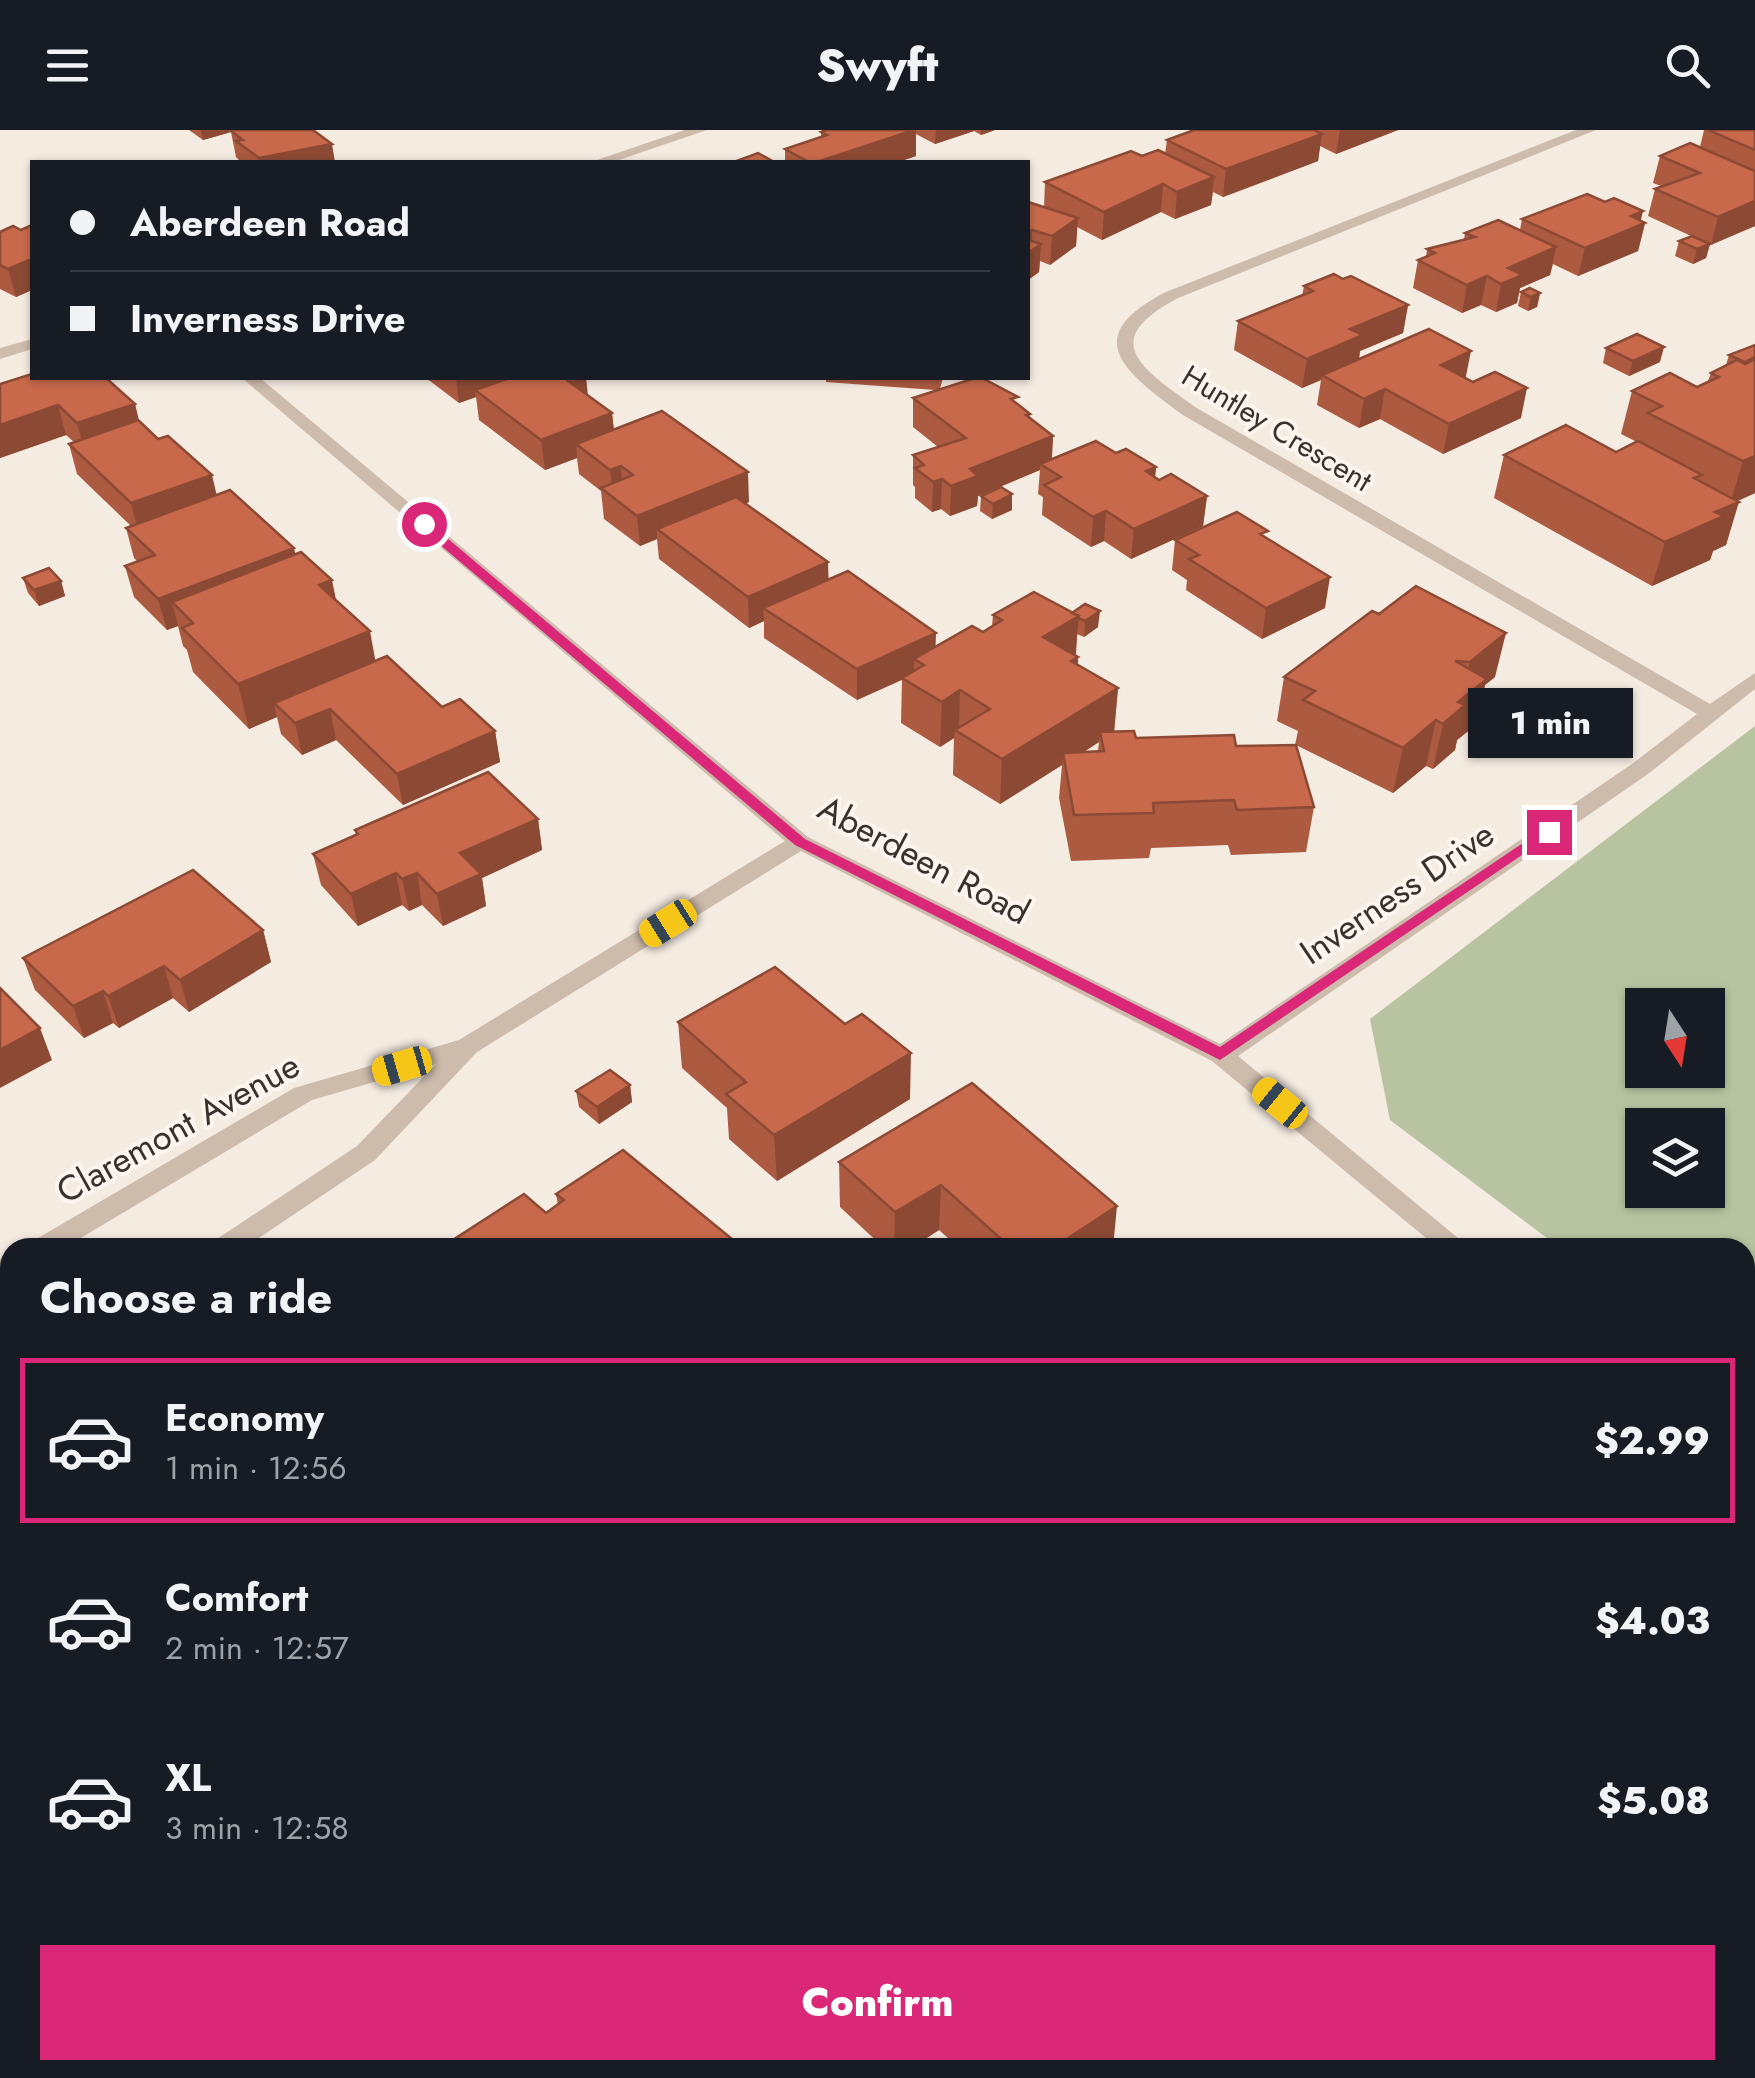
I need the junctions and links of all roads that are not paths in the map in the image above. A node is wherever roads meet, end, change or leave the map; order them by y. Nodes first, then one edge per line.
1 (700, 130) edge
2 (1589, 130) edge
3 (605, 160) edge
4 (30, 345) edge
5 (0, 354) edge
6 (252, 380) edge
7 (1755, 679) edge
8 (1712, 714) junction
9 (800, 842) junction
10 (468, 1046) junction
11 (1220, 1054) junction
12 (59, 1238) edge
13 (238, 1238) edge
14 (1446, 1238) edge

1 - 3 street
2 - 8 street, Huntley Crescent
4 - 5 street
6 - 9 street, Aberdeen Road
7 - 8 street, Inverness Drive
8 - 11 street, Inverness Drive
9 - 10 street, Claremont Avenue
9 - 11 street, Aberdeen Road
10 - 12 street, Claremont Avenue
10 - 13 street, Claremont Avenue
11 - 14 street, Aberdeen Road

